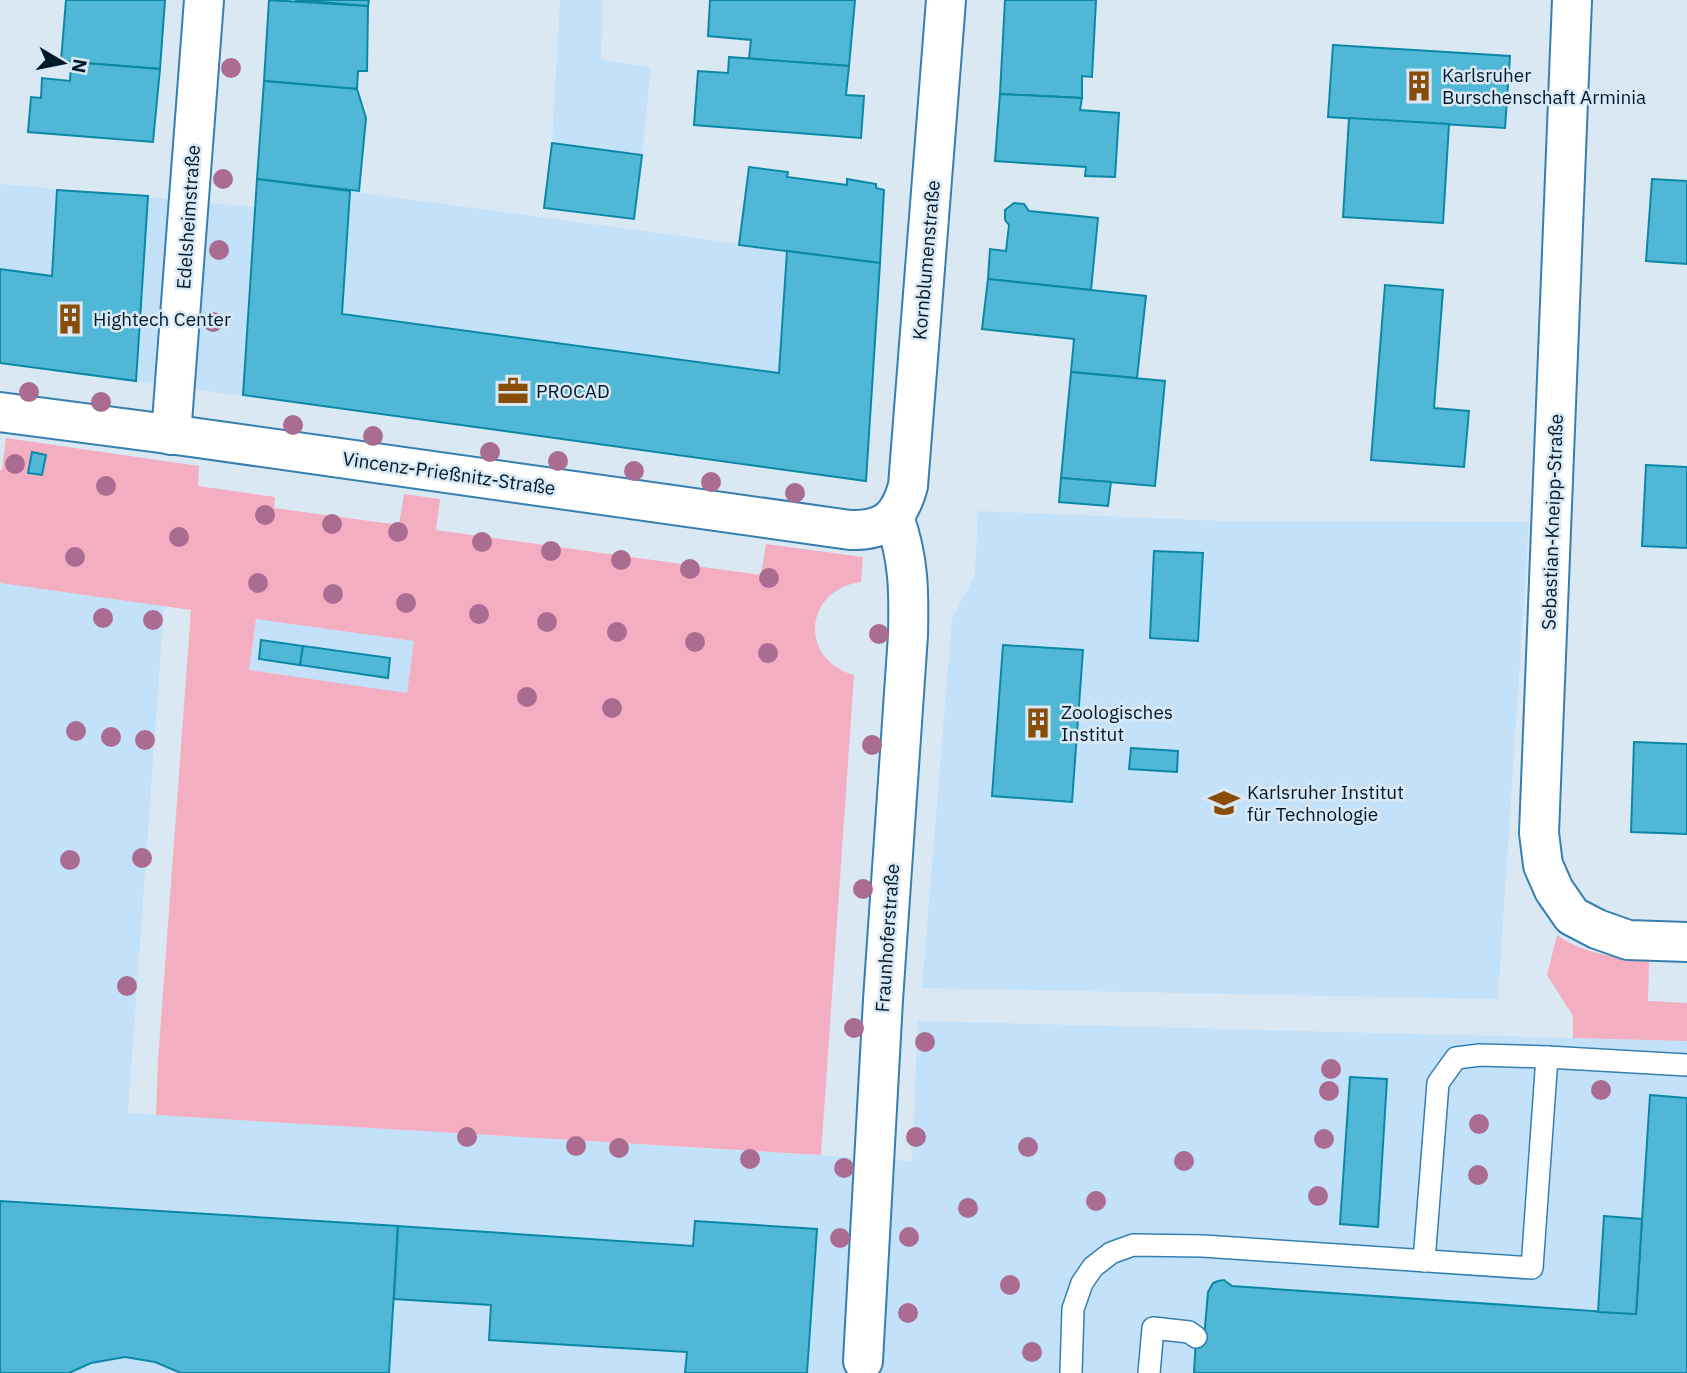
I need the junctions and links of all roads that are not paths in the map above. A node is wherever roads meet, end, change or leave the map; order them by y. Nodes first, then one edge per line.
1 (204, 0) edge
2 (946, 0) edge
3 (1572, 0) edge
4 (0, 412) edge
5 (171, 435) junction
6 (894, 517) junction
7 (1687, 942) edge
8 (1547, 1058) junction
9 (1687, 1065) edge
10 (1424, 1261) junction
11 (1196, 1337) dead end
12 (862, 1369) edge
13 (1070, 1373) edge
14 (1149, 1373) edge

1 - 5 street, Edelsheimstraße
2 - 6 street, Kornblumenstraße
3 - 7 street, Sebastian-Kneipp-Straße
4 - 5 street, Vincenz-Prießnitz-Straße
5 - 6 street, Vincenz-Prießnitz-Straße
6 - 12 street, Fraunhoferstraße
8 - 9 lane
8 - 10 lane
8 - 10 lane
10 - 13 lane
11 - 14 lane

